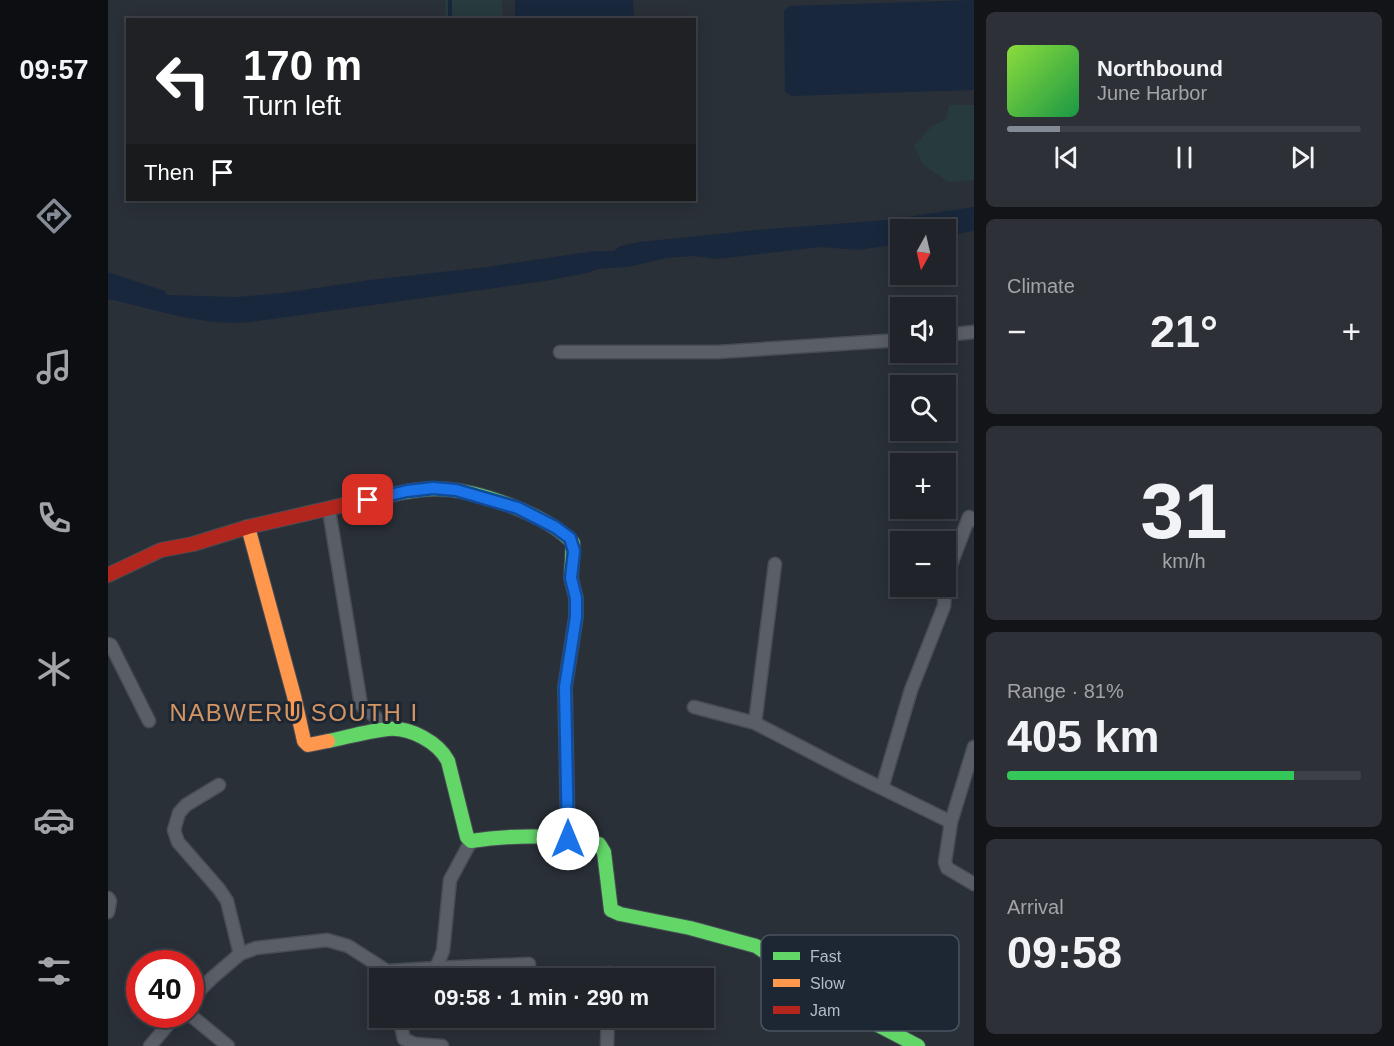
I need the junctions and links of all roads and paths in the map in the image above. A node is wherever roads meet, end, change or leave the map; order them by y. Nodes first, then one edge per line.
1 (974, 332) edge
2 (956, 334) edge
3 (890, 341) edge
4 (560, 352) dead end
5 (330, 510) junction
6 (974, 520) edge
7 (248, 527) junction
8 (956, 552) edge
9 (775, 564) dead end
10 (108, 575) edge
11 (944, 597) edge
12 (108, 644) edge
13 (694, 706) dead end
14 (149, 721) dead end
15 (755, 723) junction
16 (390, 729) junction
17 (974, 747) edge
18 (219, 785) dead end
19 (882, 788) junction
20 (951, 822) junction
21 (568, 839) junction
22 (471, 841) junction
23 (974, 884) edge
24 (108, 898) edge
25 (108, 912) edge
26 (761, 949) edge
27 (240, 954) junction
28 (529, 964) dead end
29 (379, 968) edge
30 (436, 968) edge
31 (455, 968) edge
32 (204, 986) edge
33 (204, 1026) edge
34 (165, 1028) edge
35 (608, 1028) edge
36 (891, 1031) edge
37 (400, 1042) edge
38 (150, 1046) edge
39 (228, 1046) edge
40 (442, 1046) edge
41 (607, 1046) edge
42 (918, 1046) edge

1 - 2 street
3 - 4 street
5 - 7 street
5 - 16 street
5 - 21 street
6 - 8 street
7 - 10 street
7 - 16 street
9 - 15 street
11 - 19 street
12 - 14 street
13 - 15 street
15 - 19 street
16 - 22 street
17 - 20 street
18 - 27 street
19 - 20 street
20 - 23 street
21 - 22 street
21 - 26 street
22 - 30 street
24 - 25 street
27 - 29 street
27 - 32 street
28 - 31 street
33 - 39 street
34 - 38 street
35 - 41 street
36 - 42 street
37 - 40 street

